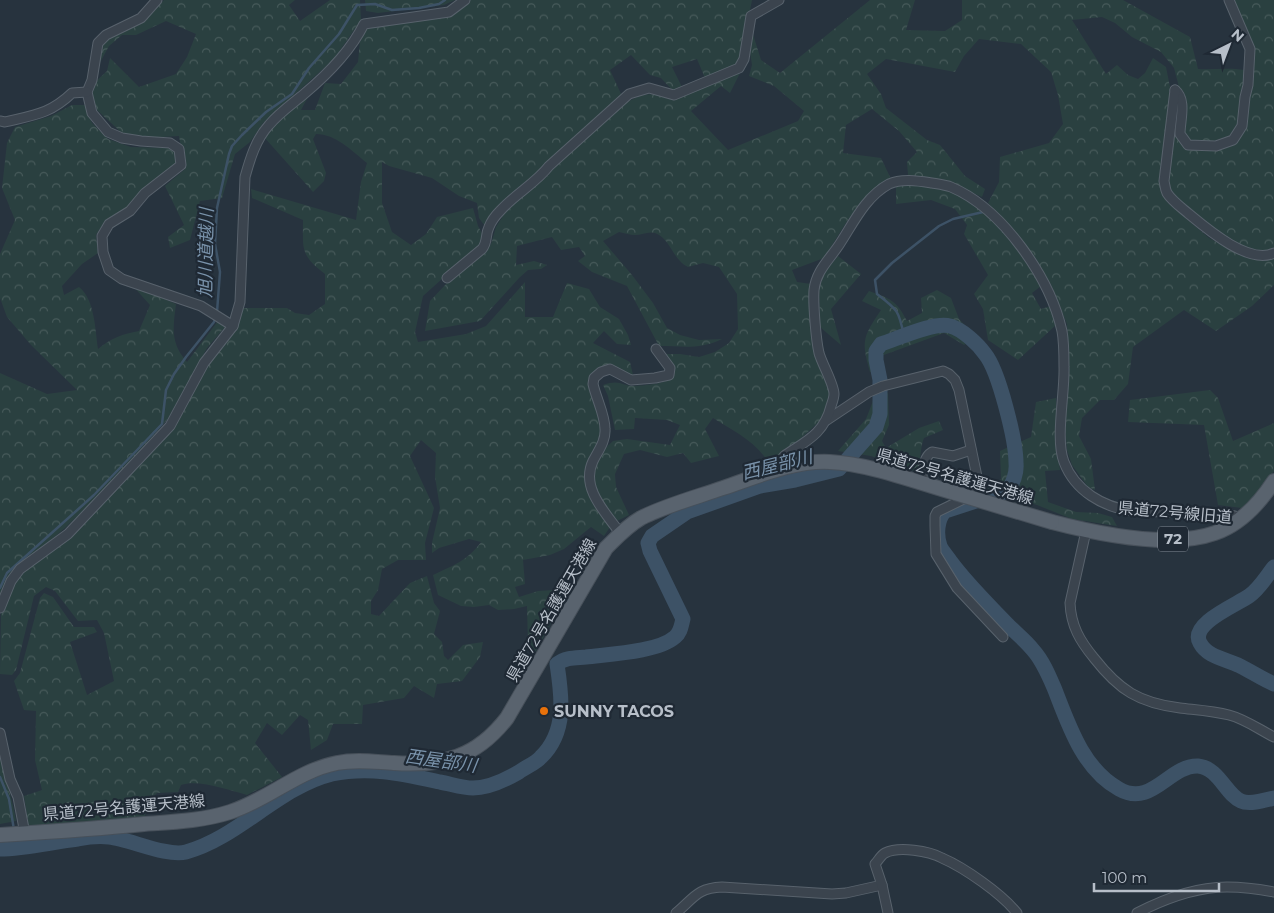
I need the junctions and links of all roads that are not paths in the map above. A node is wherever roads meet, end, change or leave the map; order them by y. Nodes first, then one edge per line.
1 (157, 0) edge
2 (465, 0) edge
3 (778, 0) edge
4 (1229, 0) edge
5 (88, 92) junction
6 (0, 120) edge
7 (1274, 253) edge
8 (446, 278) dead end
9 (233, 326) junction
10 (656, 349) dead end
11 (827, 420) junction
12 (971, 450) junction
13 (787, 468) junction
14 (1274, 482) edge
15 (921, 483) junction
16 (1243, 518) junction
17 (1086, 531) junction
18 (620, 533) junction
19 (0, 608) edge
20 (1003, 637) dead end
21 (0, 733) edge
22 (1274, 737) edge
23 (13, 834) edge
24 (882, 885) junction
25 (1274, 892) edge
26 (680, 912) edge
27 (888, 913) edge
28 (1017, 913) edge
29 (1137, 913) edge

1 - 5 street
2 - 9 street
3 - 8 street
4 - 7 street
5 - 6 street
5 - 9 street
9 - 19 street
10 - 18 street
11 - 12 street
11 - 13 street, 県道72号線旧道
11 - 16 street, 県道72号線旧道
12 - 15 street
12 - 20 street
13 - 15 main road, 県道72号名護運天港線 / 72
13 - 18 main road, 県道72号名護運天港線 / 72
14 - 16 main road, 県道72号名護運天港線 / 72
15 - 17 main road, 県道72号名護運天港線 / 72, bridge
16 - 17 main road, 県道72号名護運天港線 / 72
17 - 22 street
18 - 23 main road, 県道72号名護運天港線 / 72
21 - 23 street
24 - 26 street
24 - 27 street
24 - 28 street
25 - 29 street

